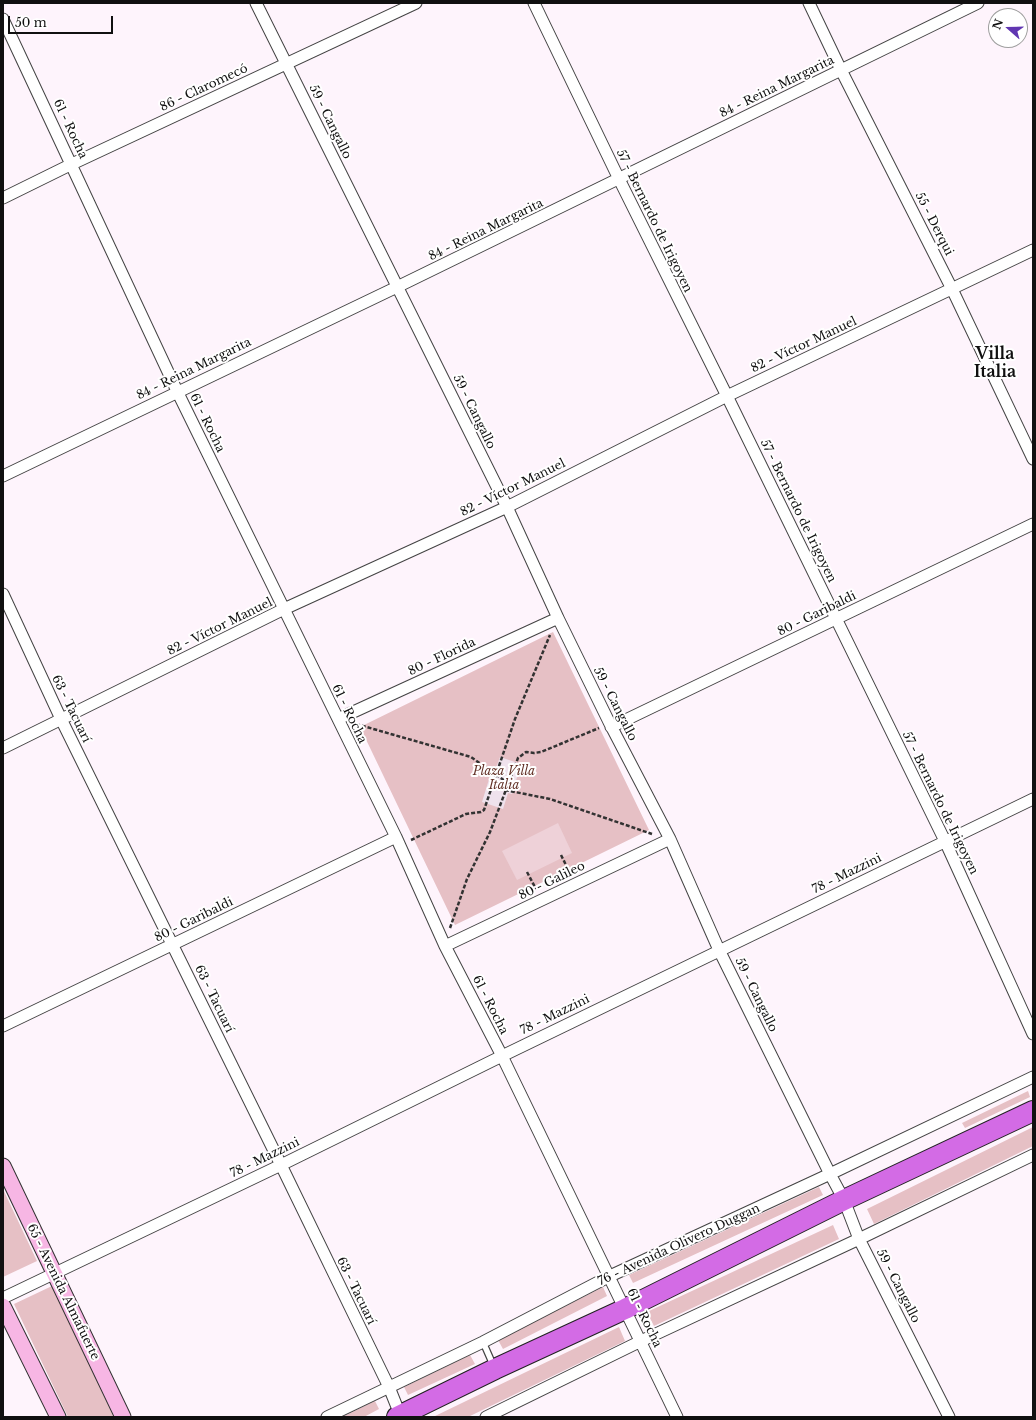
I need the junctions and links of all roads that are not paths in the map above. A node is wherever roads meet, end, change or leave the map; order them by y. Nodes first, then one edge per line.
1 (256, 3) edge
2 (416, 3) edge
3 (534, 3) edge
4 (809, 3) edge
5 (978, 3) edge
6 (3, 19) edge
7 (286, 64) junction
8 (841, 70) junction
9 (72, 164) junction
10 (618, 179) junction
11 (3, 198) edge
12 (1033, 250) edge
13 (397, 287) junction
14 (952, 289) junction
15 (177, 391) junction
16 (728, 396) junction
17 (1033, 459) edge
18 (3, 476) edge
19 (507, 506) junction
20 (1033, 524) edge
21 (3, 594) edge
22 (284, 609) junction
23 (557, 618) junction
24 (836, 620) junction
25 (61, 719) junction
26 (338, 719) junction
27 (610, 726) junction
28 (3, 748) edge
29 (1033, 799) edge
30 (670, 839) junction
31 (398, 841) junction
32 (945, 841) junction
33 (173, 944) junction
34 (445, 946) junction
35 (719, 950) junction
36 (3, 1026) edge
37 (1033, 1034) edge
38 (502, 1056) junction
39 (1033, 1077) edge
40 (1033, 1111) edge
41 (1033, 1155) edge
42 (281, 1165) junction
43 (3, 1166) edge
44 (830, 1174) junction
45 (844, 1200) junction
46 (859, 1238) junction
47 (55, 1274) junction
48 (610, 1276) junction
49 (3, 1298) edge
50 (3, 1306) edge
51 (626, 1309) junction
52 (641, 1341) junction
53 (483, 1342) junction
54 (495, 1369) junction
55 (389, 1388) junction
56 (400, 1416) edge
57 (58, 1417) edge
58 (123, 1417) edge
59 (326, 1417) edge
60 (486, 1417) edge
61 (678, 1417) edge
62 (949, 1417) edge

1 - 7 street, 59 - Cangallo
2 - 7 street, 86 - Claromecó
3 - 10 street, 57 - Bernardo de Irigoyen
4 - 8 street, 55 - Derqui
5 - 8 street, 84 - Reina Margarita
6 - 9 street, 61 - Rocha
7 - 9 street, 86 - Claromecó
7 - 13 street, 59 - Cangallo
8 - 10 street, 84 - Reina Margarita
8 - 14 street, 55 - Derqui
9 - 11 street, 86 - Claromecó
9 - 15 street, 61 - Rocha
10 - 13 street, 84 - Reina Margarita
10 - 16 street, 57 - Bernardo de Irigoyen
12 - 14 street, 82 - Víctor Manuel
13 - 15 street, 84 - Reina Margarita
13 - 19 street, 59 - Cangallo
14 - 16 street, 82 - Víctor Manuel
14 - 17 street, 55 - Derqui
15 - 18 street, 84 - Reina Margarita
15 - 22 street, 61 - Rocha
16 - 19 street, 82 - Víctor Manuel
16 - 24 street, 57 - Bernardo de Irigoyen
19 - 22 street, 82 - Víctor Manuel
19 - 23 street, 59 - Cangallo
20 - 24 street, 80 - Garibaldi
21 - 25 street, 63 - Tacuarí
22 - 25 street, 82 - Víctor Manuel
22 - 26 street, 61 - Rocha
23 - 26 street, 80 - Florida
23 - 27 street, 59 - Cangallo
24 - 27 street, 80 - Garibaldi
24 - 32 street, 57 - Bernardo de Irigoyen
25 - 28 street, 82 - Víctor Manuel
25 - 33 street, 63 - Tacuarí
26 - 31 street, 61 - Rocha
27 - 30 street, 59 - Cangallo
29 - 32 street, 78 - Mazzini
30 - 34 street, 80 - Galileo
30 - 35 street, 59 - Cangallo
31 - 33 street, 80 - Garibaldi
31 - 34 street, 61 - Rocha
32 - 35 street, 78 - Mazzini
32 - 37 street, 57 - Bernardo de Irigoyen
33 - 36 street, 80 - Garibaldi
33 - 42 street, 63 - Tacuarí
34 - 38 street, 61 - Rocha
35 - 38 street, 78 - Mazzini
35 - 44 street, 59 - Cangallo
38 - 42 street, 78 - Mazzini
38 - 48 street, 61 - Rocha
39 - 44 street, 76 - Avenida Olivero Duggan
40 - 45 highway
41 - 46 street
42 - 47 street, 78 - Mazzini
42 - 55 street, 63 - Tacuarí
43 - 47 main road, 65 - Avenida Almafuerte
44 - 45 street, 59 - Cangallo
44 - 48 street, 76 - Avenida Olivero Duggan
45 - 46 street, 59 - Cangallo
45 - 51 highway
46 - 52 street
46 - 62 street, 59 - Cangallo
47 - 49 street, 78 - Mazzini
47 - 58 main road, 65 - Avenida Almafuerte
48 - 51 street, 61 - Rocha
48 - 53 street, 76 - Avenida Olivero Duggan
50 - 57 main road
51 - 52 street, 61 - Rocha
51 - 54 highway
52 - 60 street
52 - 61 street, 61 - Rocha
53 - 54 lane
53 - 55 street, 76 - Avenida Olivero Duggan
54 - 56 highway
55 - 56 street, 63 - Tacuarí
55 - 59 street, 76 - Avenida Olivero Duggan

